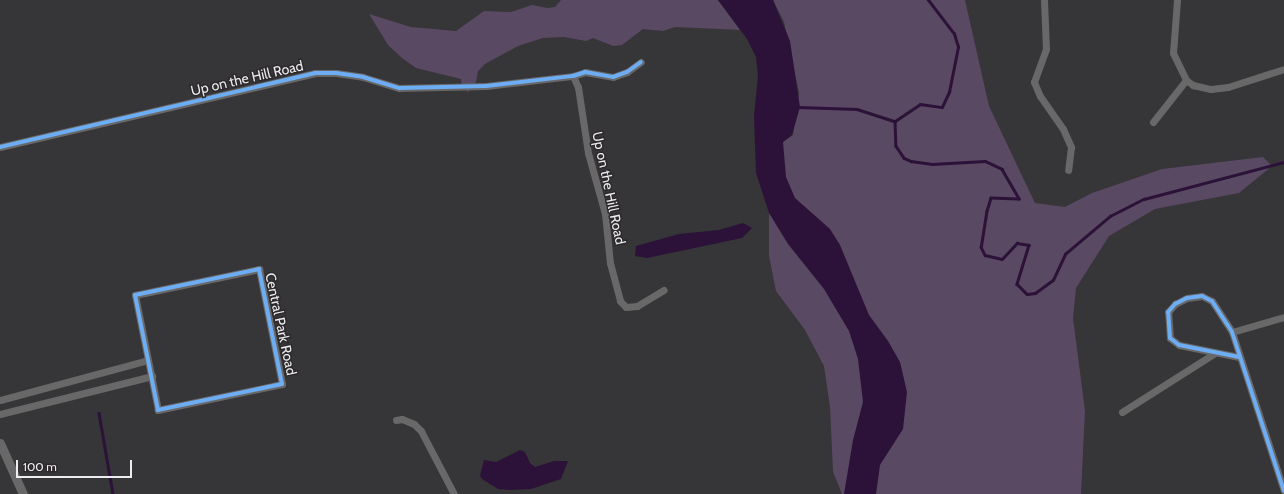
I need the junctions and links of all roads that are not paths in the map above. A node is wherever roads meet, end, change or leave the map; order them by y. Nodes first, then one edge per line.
1 (1044, 0) edge
2 (1177, 0) edge
3 (641, 62) dead end
4 (1284, 69) edge
5 (573, 76) junction
6 (1186, 80) junction
7 (1153, 122) dead end
8 (0, 147) edge
9 (1068, 170) dead end
10 (664, 290) dead end
11 (1284, 317) edge
12 (1232, 332) junction
13 (1215, 353) junction
14 (1239, 357) junction
15 (148, 360) junction
16 (152, 376) junction
17 (0, 400) edge
18 (1122, 412) dead end
19 (0, 414) edge
20 (396, 420) dead end
21 (0, 442) edge
22 (1284, 491) edge
23 (23, 494) edge
24 (454, 494) edge

1 - 9 street
2 - 6 street
3 - 5 street, Up on the Hill Road
4 - 6 street
5 - 8 street, Up on the Hill Road
5 - 10 street, Up on the Hill Road
6 - 7 street
11 - 12 street
12 - 13 street
12 - 14 street
13 - 14 street
13 - 18 street
14 - 22 street
15 - 16 street, Central Park Road
15 - 16 street, Central Park Road
15 - 17 street
16 - 19 street
20 - 24 street
21 - 23 street

